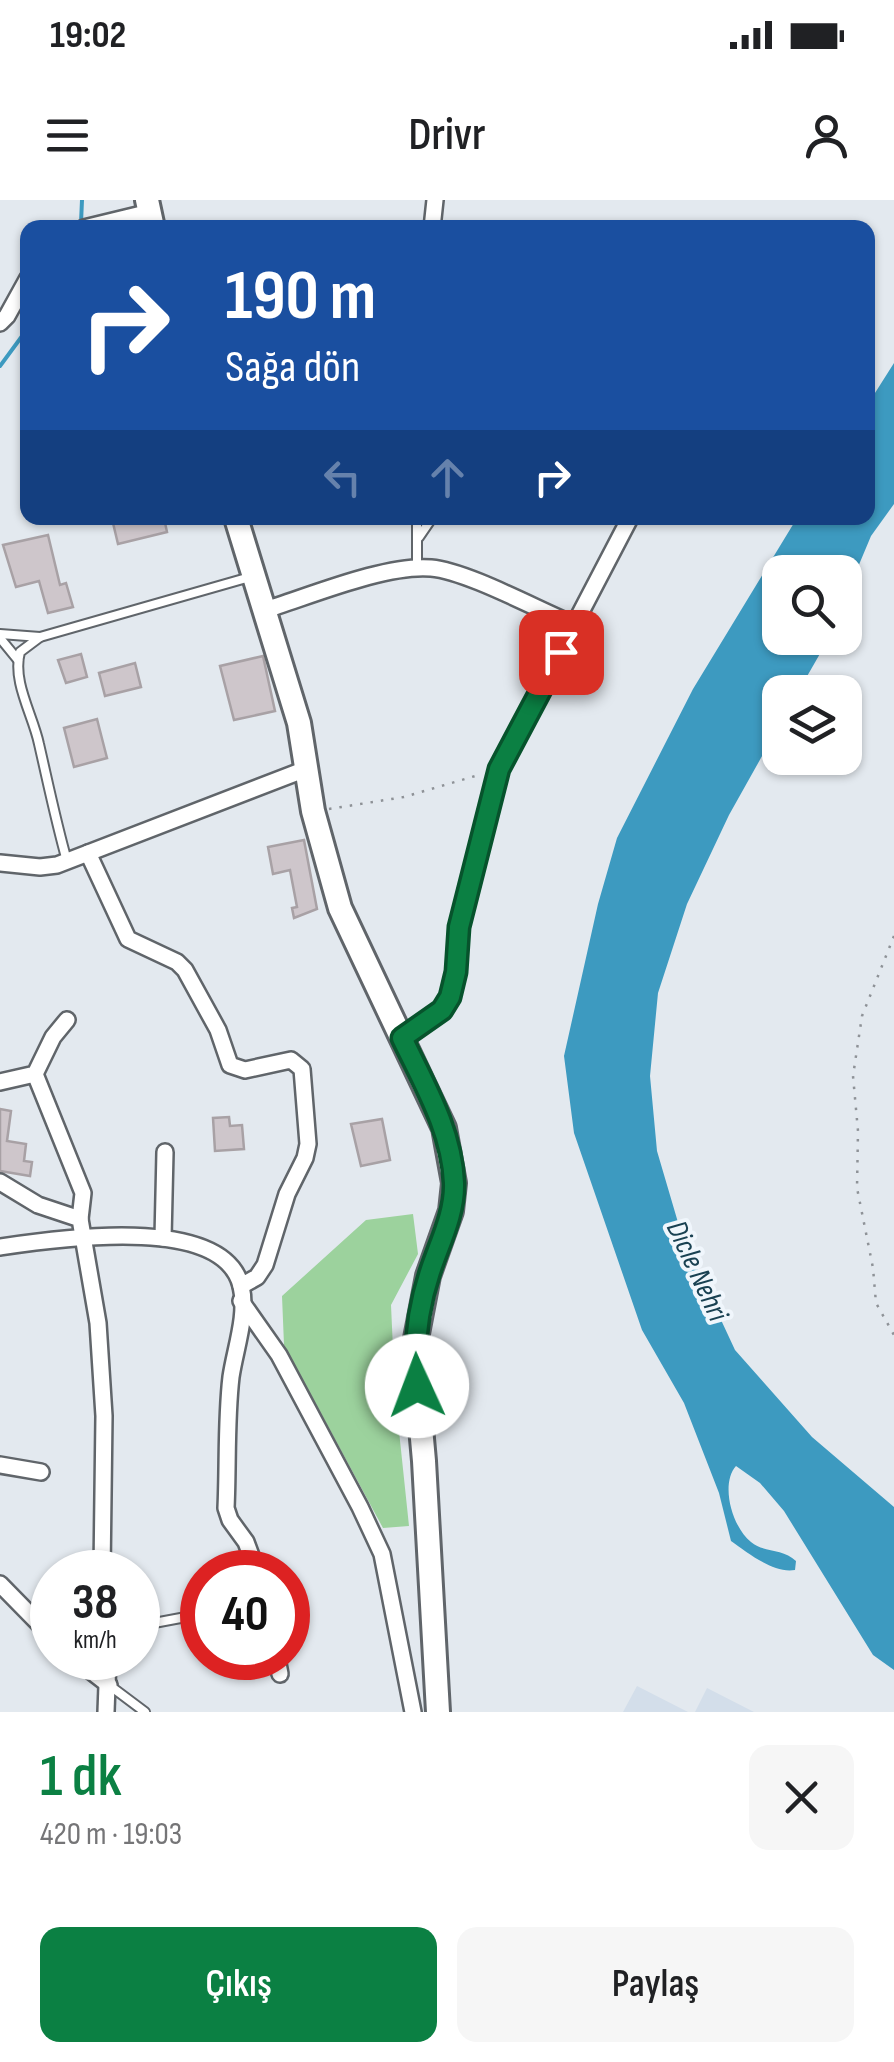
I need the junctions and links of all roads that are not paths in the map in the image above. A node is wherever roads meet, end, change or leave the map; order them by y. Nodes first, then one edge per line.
1 (150, 213) edge
2 (121, 220) edge
3 (20, 293) edge
4 (0, 323) edge
5 (238, 525) edge
6 (417, 525) edge
7 (427, 525) edge
8 (626, 525) edge
9 (419, 537) junction
10 (417, 569) junction
11 (254, 576) junction
12 (265, 610) junction
13 (576, 625) junction
14 (0, 636) edge
15 (40, 637) junction
16 (18, 660) junction
17 (306, 769) junction
18 (88, 853) junction
19 (66, 861) junction
20 (0, 863) edge
21 (66, 1020) dead end
22 (402, 1038) junction
23 (35, 1074) junction
24 (0, 1082) edge
25 (164, 1152) dead end
26 (0, 1182) edge
27 (80, 1220) junction
28 (83, 1237) junction
29 (163, 1238) junction
30 (0, 1247) edge
31 (241, 1293) junction
32 (0, 1466) edge
33 (41, 1472) dead end
34 (102, 1550) edge
35 (249, 1550) edge
36 (0, 1584) edge
37 (30, 1615) edge
38 (102, 1680) edge
39 (109, 1680) edge
40 (109, 1686) junction
41 (106, 1712) edge
42 (145, 1712) edge
43 (413, 1712) edge
44 (438, 1712) edge

1 - 2 street
3 - 4 street
5 - 11 street
6 - 9 lane
7 - 9 lane
8 - 13 street
9 - 10 lane
10 - 12 street
10 - 13 street
11 - 12 street
11 - 15 lane
12 - 17 street
13 - 22 street
14 - 15 lane
14 - 16 lane
15 - 16 lane
16 - 19 lane
17 - 18 street
17 - 22 street
18 - 19 street
18 - 31 street
19 - 20 street
21 - 23 street
22 - 44 street
23 - 24 street
23 - 27 street
25 - 29 street
26 - 27 street
27 - 28 street
28 - 29 street
28 - 30 street
28 - 34 street
29 - 31 street
31 - 35 street
31 - 43 street
32 - 33 street
36 - 37 street
38 - 40 street
39 - 40 street
40 - 41 street
40 - 42 lane

